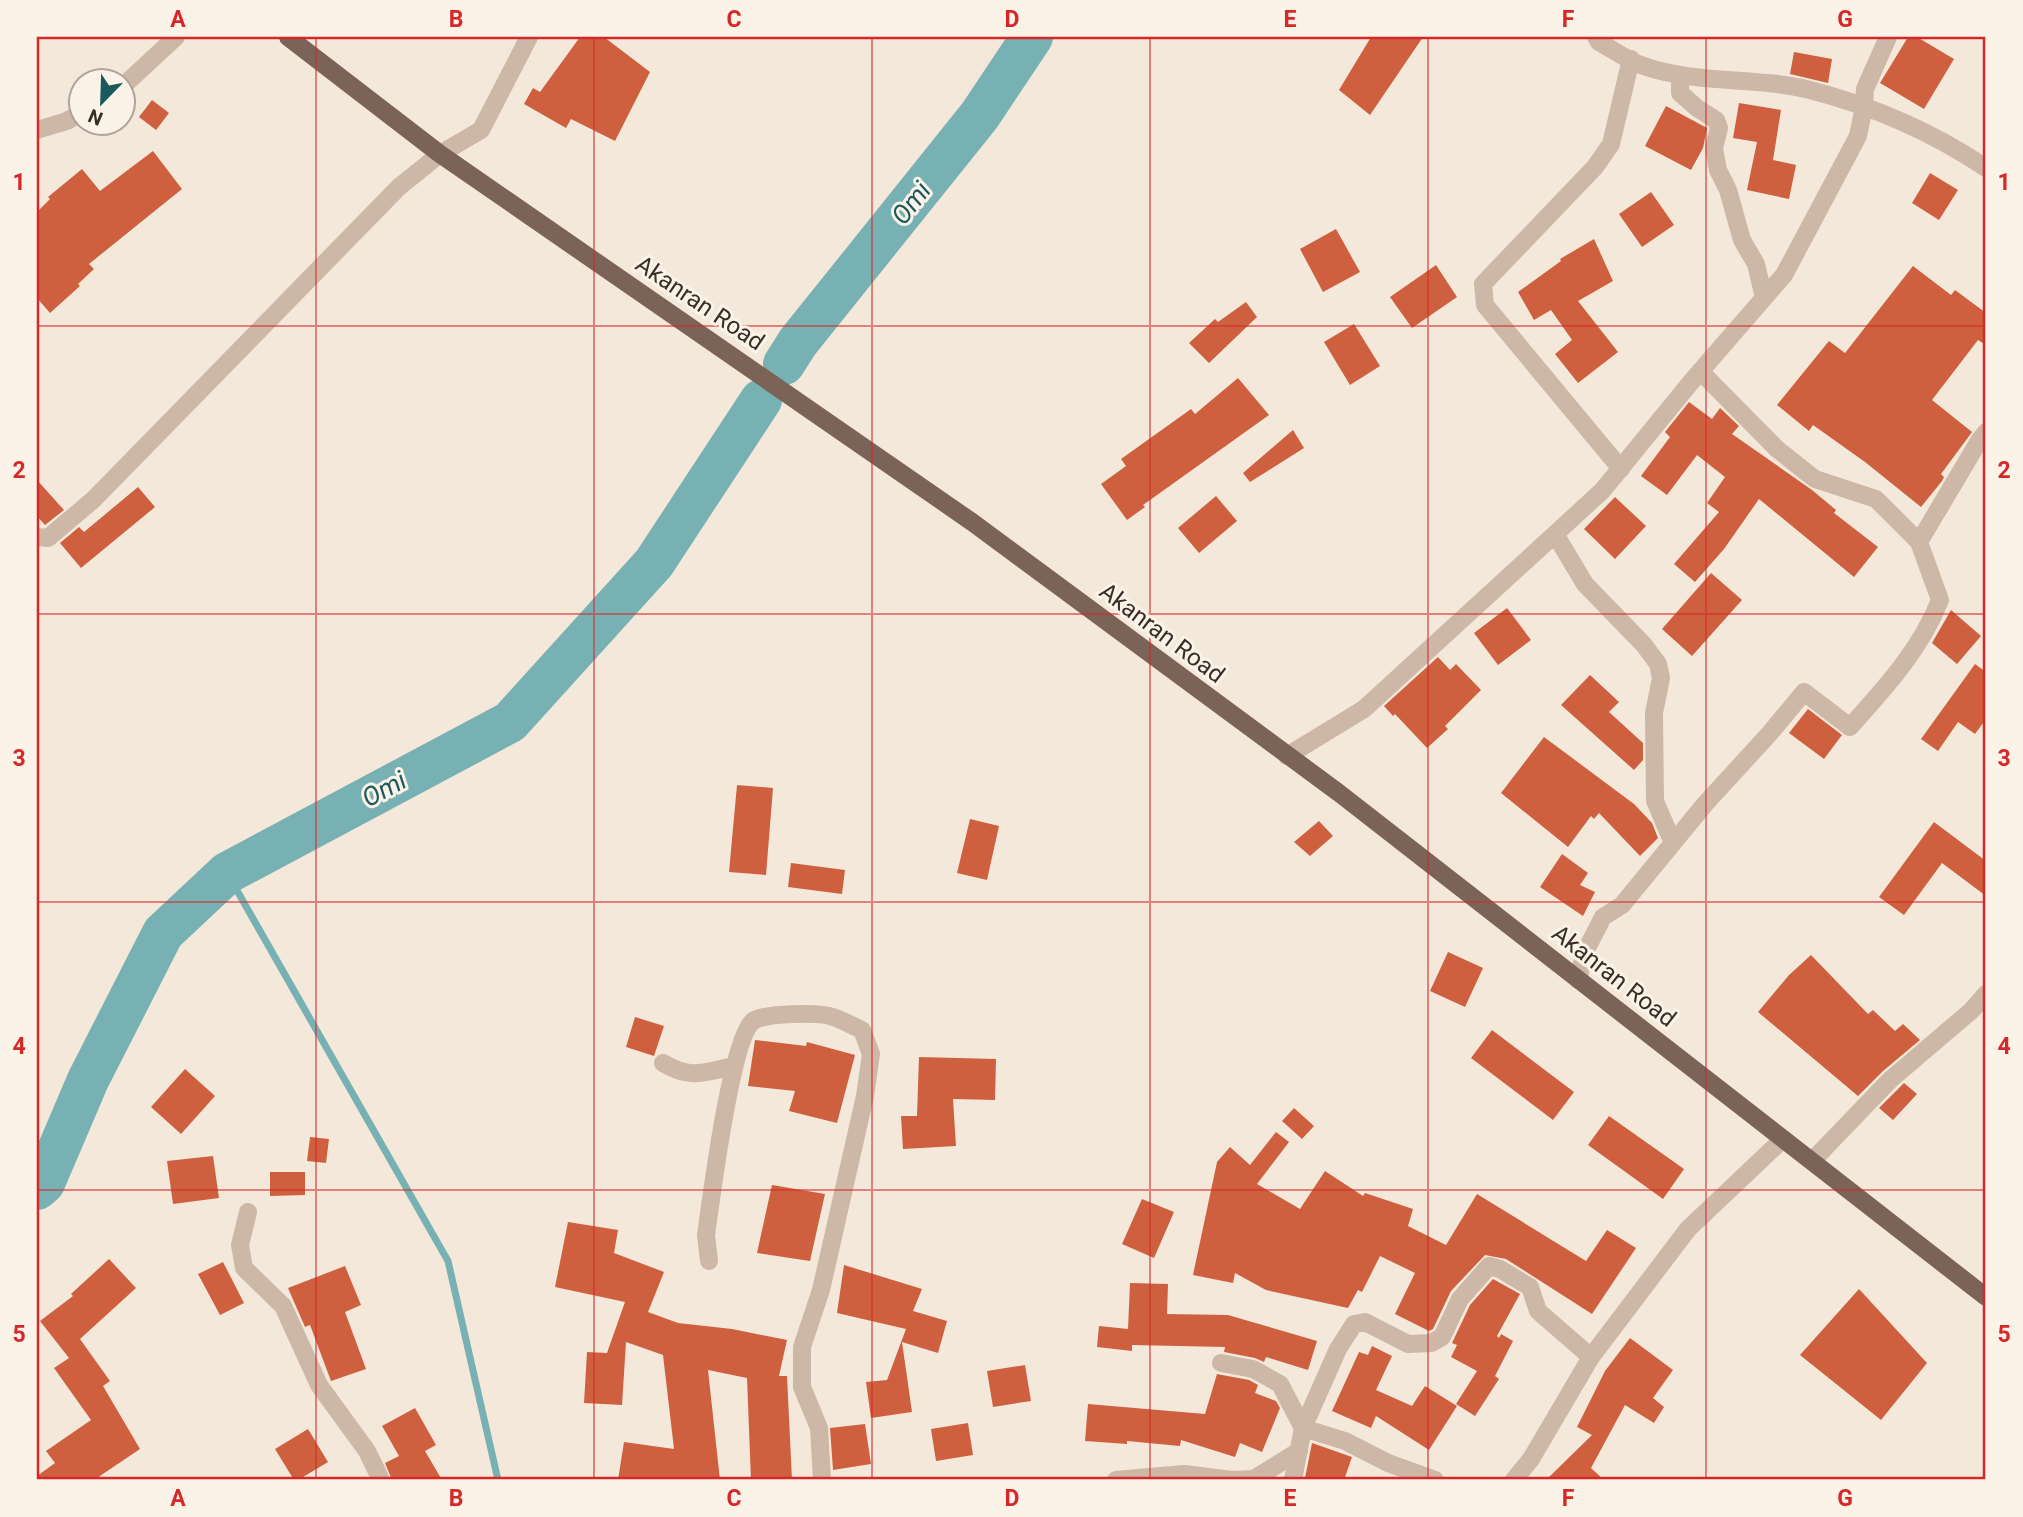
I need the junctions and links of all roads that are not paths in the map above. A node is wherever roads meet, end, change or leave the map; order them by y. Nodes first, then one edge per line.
1 (176, 37) edge
2 (288, 37) edge
3 (529, 37) edge
4 (1596, 37) edge
5 (1888, 37) edge
6 (1631, 59) junction
7 (136, 74) edge
8 (1680, 75) junction
9 (1864, 107) junction
10 (66, 121) edge
11 (37, 131) edge
12 (440, 154) junction
13 (1986, 168) edge
14 (1764, 298) junction
15 (1700, 371) junction
16 (1986, 432) edge
17 (1621, 469) junction
18 (1555, 534) junction
19 (37, 537) edge
20 (1919, 542) junction
21 (1287, 756) junction
22 (1673, 843) junction
23 (1578, 979) junction
24 (1986, 994) edge
25 (663, 1063) dead end
26 (734, 1066) junction
27 (1783, 1139) junction
28 (1813, 1160) junction
29 (248, 1212) dead end
30 (709, 1261) dead end
31 (1986, 1297) edge
32 (1591, 1356) junction
33 (1221, 1363) dead end
34 (1303, 1428) junction
35 (1299, 1451) junction
36 (381, 1480) edge
37 (822, 1480) edge
38 (1116, 1480) edge
39 (1293, 1480) edge
40 (1435, 1480) edge
41 (1514, 1480) edge

1 - 7 street
2 - 12 main road, Akanran Road
3 - 12 street
4 - 6 street
5 - 9 street
6 - 8 street
6 - 17 street
8 - 9 street
8 - 14 street
9 - 13 street
9 - 14 street
10 - 11 street
12 - 19 street
12 - 21 main road, Akanran Road
14 - 15 street
15 - 17 street
15 - 20 street
16 - 20 street
17 - 18 street
18 - 21 street
18 - 22 street
20 - 22 street
21 - 23 main road, Akanran Road
22 - 23 street
23 - 27 main road, Akanran Road
24 - 28 street
25 - 26 street
26 - 30 street
26 - 37 street
27 - 28 main road, Akanran Road
27 - 32 street
28 - 31 main road, Akanran Road
29 - 36 street
32 - 34 street
32 - 41 street
33 - 34 street
34 - 35 street
34 - 40 street
35 - 38 street
35 - 39 street

